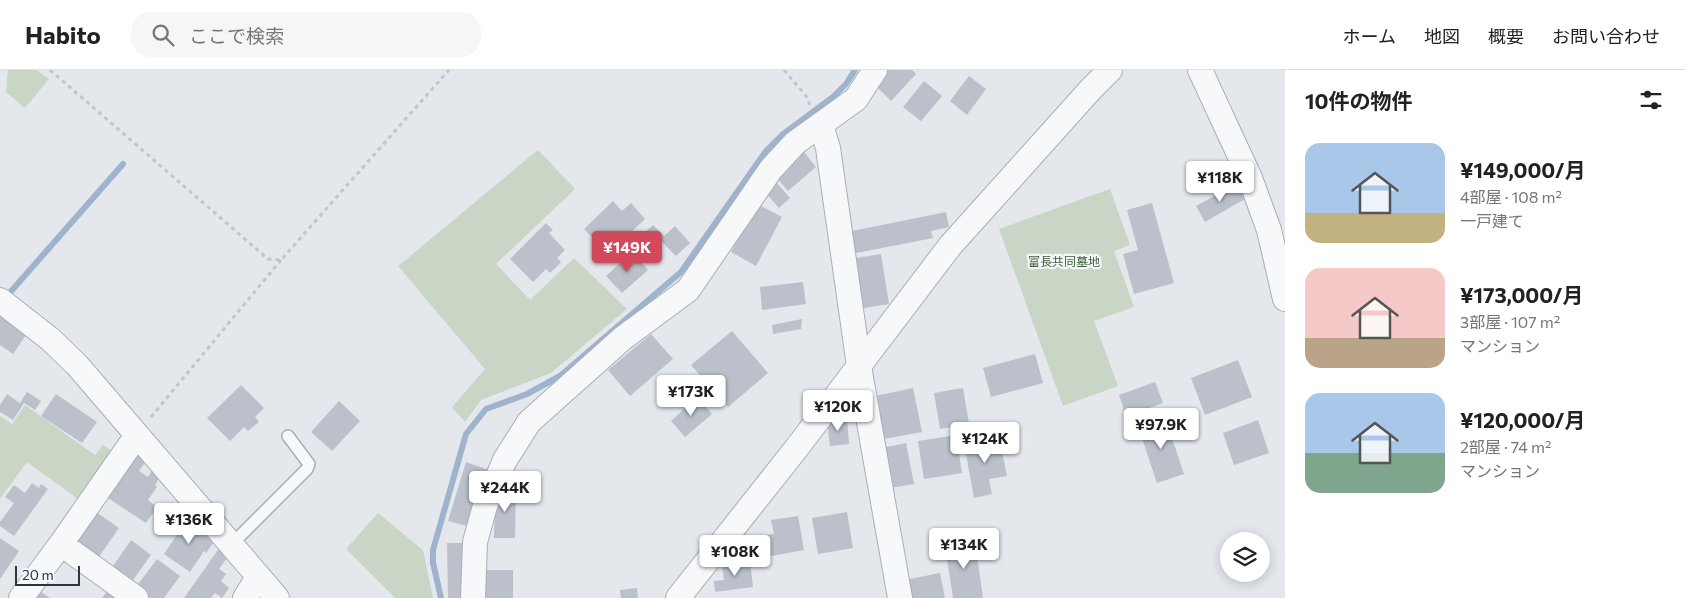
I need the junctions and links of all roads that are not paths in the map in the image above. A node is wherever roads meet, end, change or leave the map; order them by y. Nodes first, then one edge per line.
1 (875, 70) edge
2 (1110, 70) edge
3 (1200, 70) edge
4 (821, 126) junction
5 (1285, 299) edge
6 (5, 304) edge
7 (859, 366) junction
8 (136, 435) junction
9 (288, 436) dead end
10 (61, 544) junction
11 (231, 545) junction
12 (258, 577) junction
13 (21, 598) edge
14 (136, 598) edge
15 (245, 598) edge
16 (277, 598) edge
17 (473, 598) edge
18 (678, 598) edge
19 (900, 598) edge

1 - 4 street
2 - 7 street
3 - 5 street
4 - 7 street
4 - 17 street
6 - 8 street
7 - 18 street
7 - 19 street
8 - 10 street
8 - 11 street
9 - 11 lane
10 - 13 street
10 - 14 street
11 - 12 street
12 - 15 street
12 - 16 street

